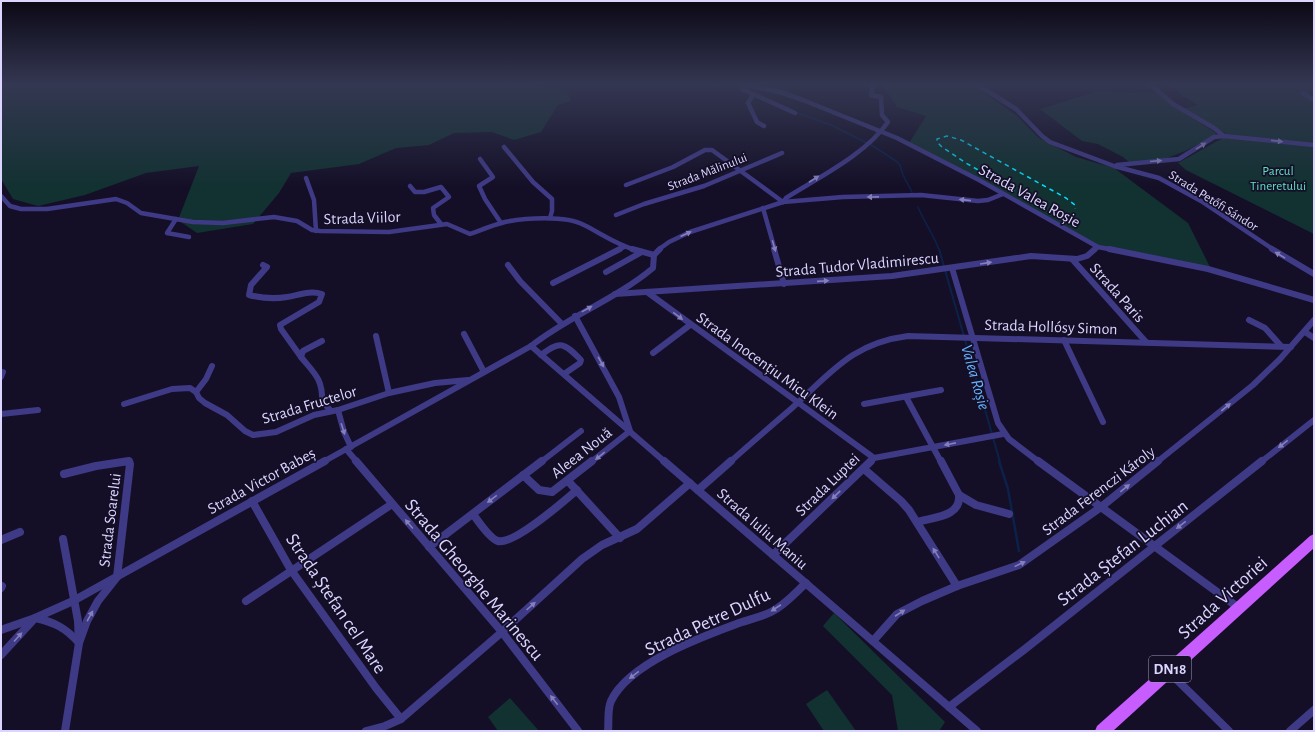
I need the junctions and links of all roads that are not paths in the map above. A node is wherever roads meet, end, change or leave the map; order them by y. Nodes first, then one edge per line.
1 (756, 118) edge
2 (848, 118) edge
3 (885, 118) edge
4 (1024, 118) edge
5 (1197, 118) edge
6 (764, 126) dead end
7 (882, 132) junction
8 (1224, 136) junction
9 (1314, 145) edge
10 (504, 147) dead end
11 (782, 153) dead end
12 (480, 159) dead end
13 (1132, 164) junction
14 (1114, 166) junction
15 (739, 170) junction
16 (306, 178) dead end
17 (1159, 178) junction
18 (626, 185) dead end
19 (410, 186) dead end
20 (1003, 194) junction
21 (1, 196) edge
22 (783, 202) junction
23 (763, 208) junction
24 (616, 215) dead end
25 (550, 218) junction
26 (176, 219) junction
27 (502, 222) junction
28 (441, 224) junction
29 (316, 231) junction
30 (189, 238) dead end
31 (624, 247) junction
32 (1098, 247) junction
33 (642, 252) junction
34 (654, 255) junction
35 (1072, 259) junction
36 (263, 265) dead end
37 (508, 265) dead end
38 (947, 269) junction
39 (606, 272) dead end
40 (1314, 274) edge
41 (553, 283) dead end
42 (784, 284) junction
43 (647, 292) junction
44 (615, 294) junction
45 (1314, 300) edge
46 (575, 316) junction
47 (1249, 320) dead end
48 (1314, 320) edge
49 (562, 323) junction
50 (690, 325) junction
51 (1305, 332) junction
52 (464, 334) dead end
53 (376, 336) dead end
54 (967, 338) junction
55 (1314, 338) edge
56 (1064, 340) junction
57 (322, 341) dead end
58 (1146, 342) junction
59 (531, 346) junction
60 (1282, 346) junction
61 (1291, 347) junction
62 (653, 353) dead end
63 (541, 355) junction
64 (301, 357) junction
65 (212, 366) dead end
66 (484, 372) junction
67 (564, 374) junction
68 (471, 379) junction
69 (941, 390) dead end
70 (196, 392) junction
71 (389, 393) junction
72 (906, 397) junction
73 (798, 403) junction
74 (124, 404) dead end
75 (864, 404) dead end
76 (38, 410) dead end
77 (334, 411) junction
78 (1, 414) edge
79 (1314, 420) edge
80 (1103, 422) dead end
81 (581, 431) dead end
82 (630, 432) junction
83 (1003, 434) junction
84 (934, 447) junction
85 (348, 448) junction
86 (874, 458) junction
87 (864, 469) junction
88 (64, 474) dead end
89 (523, 475) junction
90 (568, 481) junction
91 (690, 483) junction
92 (577, 490) junction
93 (698, 490) junction
94 (959, 495) junction
95 (252, 501) junction
96 (392, 504) junction
97 (1101, 507) junction
98 (473, 514) junction
99 (1010, 514) dead end
100 (918, 522) junction
101 (20, 532) dead end
102 (620, 538) junction
103 (63, 539) dead end
104 (1, 540) edge
105 (1312, 545) edge
106 (1154, 546) junction
107 (428, 547) junction
108 (773, 555) junction
109 (291, 570) junction
110 (117, 577) junction
111 (806, 583) junction
112 (957, 586) junction
113 (73, 601) junction
114 (246, 601) dead end
115 (1239, 608) junction
116 (35, 618) junction
117 (1, 630) edge
118 (502, 632) junction
119 (873, 641) junction
120 (79, 643) junction
121 (1, 655) edge
122 (1168, 671) junction
123 (949, 707) junction
124 (1314, 710) edge
125 (401, 719) junction
126 (65, 731) edge
127 (366, 731) edge
128 (578, 731) edge
129 (608, 731) edge
130 (977, 731) edge
131 (1102, 731) edge
132 (1229, 731) edge
133 (1290, 731) edge

1 - 6 street
2 - 7 street, Strada Valea Roșie
3 - 7 street
4 - 14 street, Strada Petőfi Sándor
5 - 8 street
7 - 20 street, Strada Valea Roșie
22 -> 7 street
8 -> 9 street
13 -> 8 street
10 - 25 street
11 - 15 street, Strada Mălinului
12 - 27 street
13 - 14 street
13 - 17 street
14 - 17 street, Strada Petőfi Sándor
15 - 18 street
15 - 22 street
15 - 24 street, Strada Mălinului
16 - 29 street
40 -> 17 street, Strada Petőfi Sándor
19 - 28 street
20 -> 22 street
20 - 32 street, Strada Valea Roșie
21 - 26 street, Strada Viilor
22 - 23 street
34 -> 23 street
23 -> 42 street
25 - 27 street, Strada Viilor
25 - 31 street, Strada Viilor
26 - 29 street, Strada Viilor
26 - 30 street
27 - 28 street, Strada Viilor
28 - 29 street, Strada Viilor
31 - 33 street, Strada Viilor
31 - 41 street
32 - 35 street, Strada Tudor Vladimirescu
32 - 45 street, Strada Valea Roșie
33 - 34 street, Strada Viilor
33 - 39 street
34 - 44 street, Strada Victor Babeș
38 -> 35 street, Strada Tudor Vladimirescu
35 - 58 street, Strada Paris
36 - 64 street, Strada Gheorghe Marinescu
37 - 49 street
42 -> 38 street, Strada Tudor Vladimirescu
38 - 54 street
42 - 43 street, Strada Tudor Vladimirescu
43 - 44 street, Strada Tudor Vladimirescu
43 -> 50 street, Strada Inocențiu Micu Klein
46 -> 44 street, Strada Victor Babeș
46 - 49 street, Strada Victor Babeș
46 -> 82 street
47 - 60 street
48 - 51 street, Strada Ferenczi Károly
49 - 59 street, Strada Victor Babeș
50 - 62 street
50 - 73 street, Strada Inocențiu Micu Klein
51 - 55 street
51 - 61 street, Strada Ferenczi Károly
52 - 66 street
53 - 71 street
54 - 56 street, Strada Hollósy Simon
54 - 73 street, Strada Hollósy Simon
54 - 83 street
56 - 58 street, Strada Hollósy Simon
56 - 80 street
57 - 64 street
58 - 60 street, Strada Hollósy Simon
59 - 63 street, Strada Iuliu Maniu
59 - 66 street, Strada Victor Babeș
60 - 61 street, Strada Hollósy Simon
97 -> 61 street, Strada Ferenczi Károly
63 - 67 street, Strada Iuliu Maniu
63 - 67 street
64 - 77 street, Strada Gheorghe Marinescu
65 - 70 street
66 - 68 street, Strada Victor Babeș
67 - 82 street, Strada Iuliu Maniu
68 - 71 street, Strada Fructelor
68 - 85 street, Strada Victor Babeș
69 - 72 street
70 - 74 street
70 - 77 street, Strada Fructelor
71 - 77 street, Strada Fructelor
72 - 75 street
72 - 84 street
73 - 86 street, Strada Inocențiu Micu Klein
73 - 93 street, Strada Hollósy Simon
76 - 78 street
77 -> 85 street, Strada Gheorghe Marinescu
79 -> 106 street, Strada Ștefan Luchian
81 - 89 street
82 -> 90 street, Aleea Nouă
82 - 91 street, Strada Iuliu Maniu
83 -> 84 street, Strada Luptei
83 - 97 street
84 - 86 street, Strada Luptei
84 - 94 street
85 - 95 street, Strada Victor Babeș
85 - 96 street, Strada Gheorghe Marinescu
86 - 87 street, Strada Luptei
87 - 100 street
87 -> 108 street, Strada Luptei
88 - 110 street, Strada Soarelui
89 - 90 street, Aleea Nouă
89 -> 98 street
90 - 92 street
91 - 93 street, Strada Iuliu Maniu
91 - 102 street
92 - 98 street, Aleea Nouă
92 - 102 street
93 - 108 street, Strada Iuliu Maniu
94 - 99 street
94 - 100 street
95 - 109 street, Strada Ștefan cel Mare
95 - 110 street, Strada Victor Babeș
107 -> 96 street, Strada Gheorghe Marinescu
96 - 109 street
97 - 106 street
112 -> 97 street, Strada Ferenczi Károly
98 - 107 street
112 -> 100 street
101 - 104 street
118 -> 102 street
103 - 113 street
105 - 115 main road, Strada Victoriei / DN18
106 - 115 street
106 - 123 street, Strada Ștefan Luchian
107 - 118 street, Strada Gheorghe Marinescu
108 - 111 street, Strada Iuliu Maniu
109 - 114 street
109 - 125 street, Strada Ștefan cel Mare
110 - 113 street, Strada Victor Babeș
120 -> 110 street
111 - 119 street, Strada Iuliu Maniu
111 -> 129 street, Strada Petre Dulfu
119 -> 112 street, Strada Ferenczi Károly
113 - 116 street, Strada Victor Babeș
113 - 120 street
115 - 122 main road, Strada Victoriei / DN18
116 - 117 street, Strada Victor Babeș
116 - 120 street
121 -> 116 street
118 - 125 street
128 -> 118 street, Strada Gheorghe Marinescu
119 - 123 street, Strada Iuliu Maniu
120 - 126 street
122 - 131 main road, Strada Victoriei / DN18
122 - 132 street
123 - 130 street, Strada Iuliu Maniu
124 - 133 street
125 - 127 street

